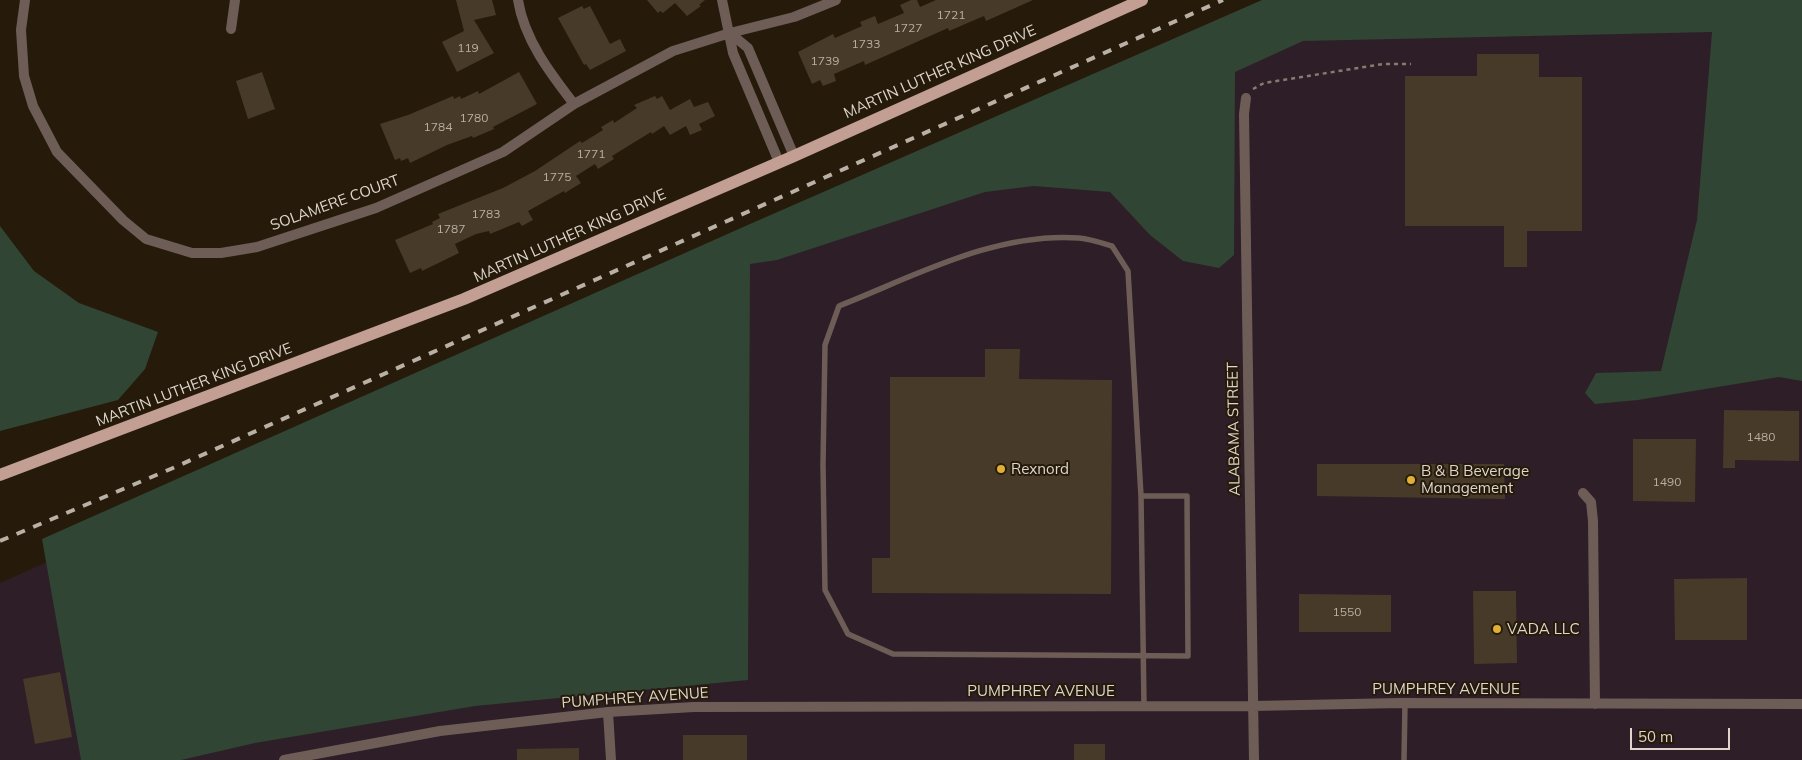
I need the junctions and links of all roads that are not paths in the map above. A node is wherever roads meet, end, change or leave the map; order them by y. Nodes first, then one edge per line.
1 (24, 0) edge
2 (236, 0) edge
3 (518, 0) edge
4 (722, 0) edge
5 (836, 0) edge
6 (1142, 0) edge
7 (231, 30) dead end
8 (730, 33) junction
9 (1246, 98) road end
10 (574, 104) junction
11 (794, 156) junction
12 (780, 162) junction
13 (0, 475) edge
14 (1583, 493) dead end
15 (1141, 496) junction
16 (1145, 655) junction
17 (1405, 703) junction
18 (1595, 704) junction
19 (1802, 704) edge
20 (1144, 706) junction
21 (1253, 706) junction
22 (608, 712) junction
23 (284, 760) edge
24 (611, 760) edge
25 (1254, 760) edge
26 (1404, 760) edge

1 - 10 street, SOLAMERE COURT
2 - 7 street
3 - 10 street
4 - 8 street
5 - 8 street, SOLAMERE COURT
6 - 11 main road, MARTIN LUTHER KING DRIVE
8 - 10 street, SOLAMERE COURT
8 - 11 street
8 - 12 street
9 - 21 street, ALABAMA STREET
11 - 12 main road, MARTIN LUTHER KING DRIVE
12 - 13 main road, MARTIN LUTHER KING DRIVE
14 - 18 street
15 - 16 lane
15 - 16 lane
15 - 16 lane
16 - 20 lane
17 - 18 street, PUMPHREY AVENUE
17 - 21 street, PUMPHREY AVENUE
17 - 26 lane
18 - 19 street, PUMPHREY AVENUE
20 - 21 street, PUMPHREY AVENUE
20 - 22 street, PUMPHREY AVENUE
21 - 25 street, ALABAMA STREET
22 - 23 street, PUMPHREY AVENUE
22 - 24 street

